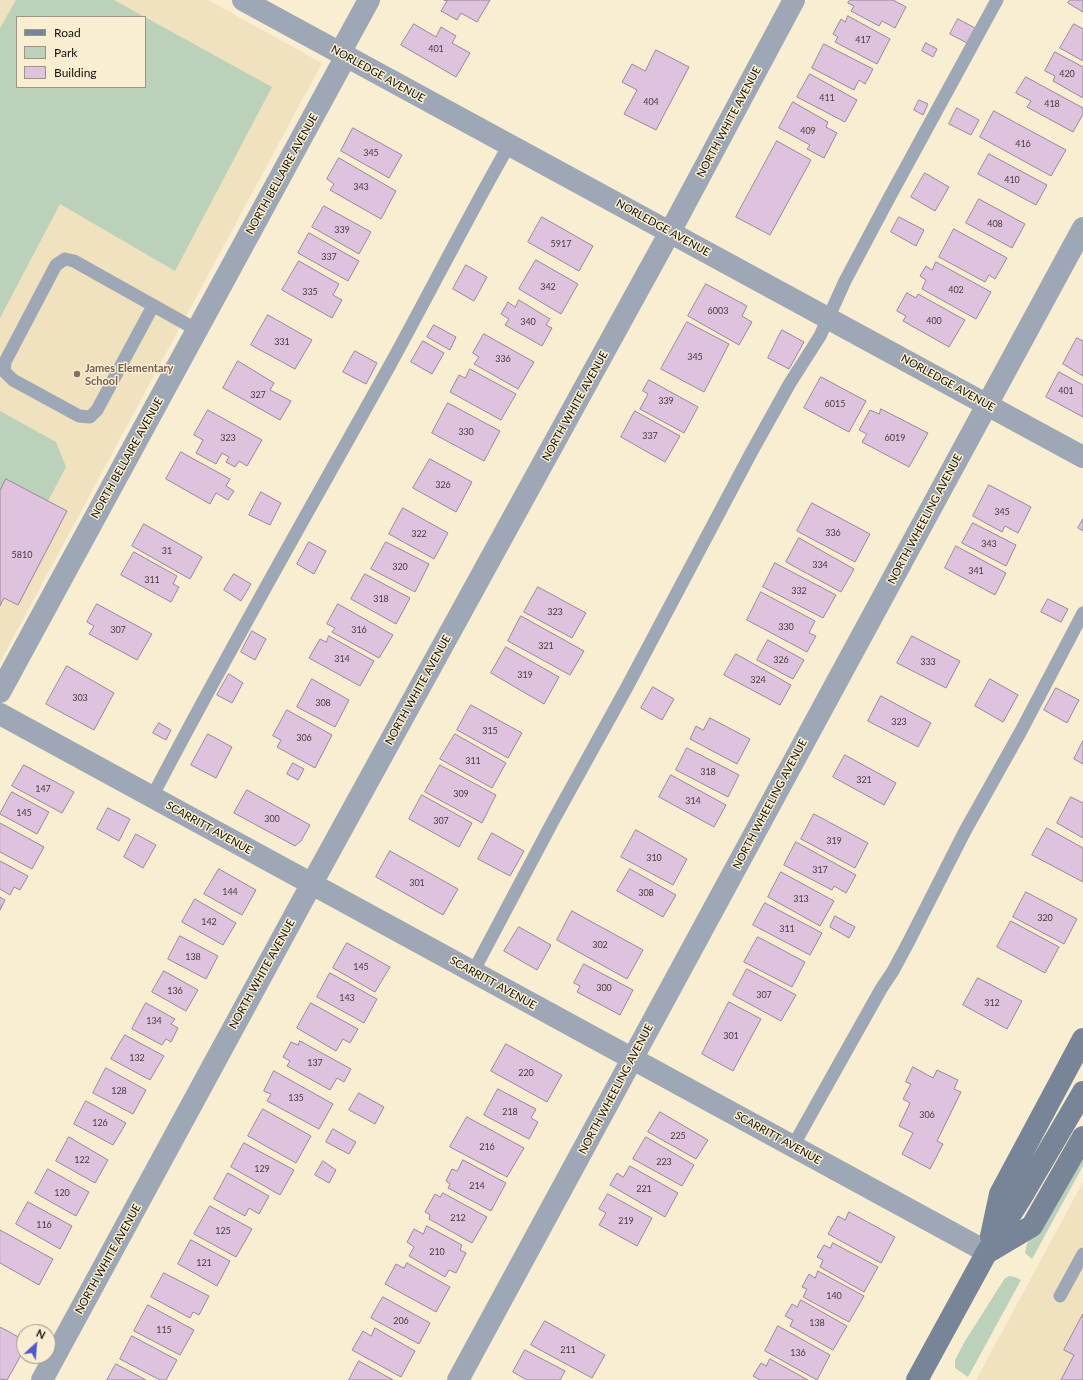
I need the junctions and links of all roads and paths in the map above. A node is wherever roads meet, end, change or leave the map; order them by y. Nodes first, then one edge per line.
1 (243, 0) edge
2 (369, 0) edge
3 (794, 0) edge
4 (997, 0) edge
5 (343, 54) junction
6 (509, 145) junction
7 (1083, 228) edge
8 (670, 232) junction
9 (153, 306) junction
10 (829, 318) junction
11 (197, 330) junction
12 (987, 405) junction
13 (1083, 457) edge
14 (1083, 613) edge
15 (0, 692) edge
16 (0, 714) edge
17 (152, 797) junction
18 (312, 884) junction
19 (473, 972) junction
20 (1083, 1039) edge
21 (632, 1059) junction
22 (1083, 1092) edge
23 (1083, 1137) edge
24 (793, 1146) junction
25 (987, 1252) junction
26 (1083, 1254) edge
27 (1060, 1296) dead end
28 (42, 1380) edge
29 (458, 1380) edge
30 (917, 1380) edge

1 - 5 street, NORLEDGE AVENUE
2 - 5 street, NORTH BELLAIRE AVENUE
3 - 8 street, NORTH WHITE AVENUE
4 - 10 lane
5 - 6 street, NORLEDGE AVENUE
5 - 11 street, NORTH BELLAIRE AVENUE
6 - 8 street, NORLEDGE AVENUE
6 - 17 lane
7 - 12 street, NORTH WHEELING AVENUE
8 - 10 street, NORLEDGE AVENUE
8 - 18 street, NORTH WHITE AVENUE
9 - 9 lane
9 - 11 lane
10 - 12 street, NORLEDGE AVENUE
10 - 19 lane
11 - 15 street, NORTH BELLAIRE AVENUE
12 - 13 street, NORLEDGE AVENUE
12 - 21 street, NORTH WHEELING AVENUE
14 - 24 lane
16 - 17 street, SCARRITT AVENUE
17 - 18 street, SCARRITT AVENUE
18 - 19 street, SCARRITT AVENUE
18 - 28 street, NORTH WHITE AVENUE
19 - 21 street, SCARRITT AVENUE
20 - 25 main road
21 - 24 street, SCARRITT AVENUE
21 - 29 street, NORTH WHEELING AVENUE
22 - 25 main road
23 - 25 main road
24 - 25 street, SCARRITT AVENUE
25 - 30 main road
26 - 27 lane

